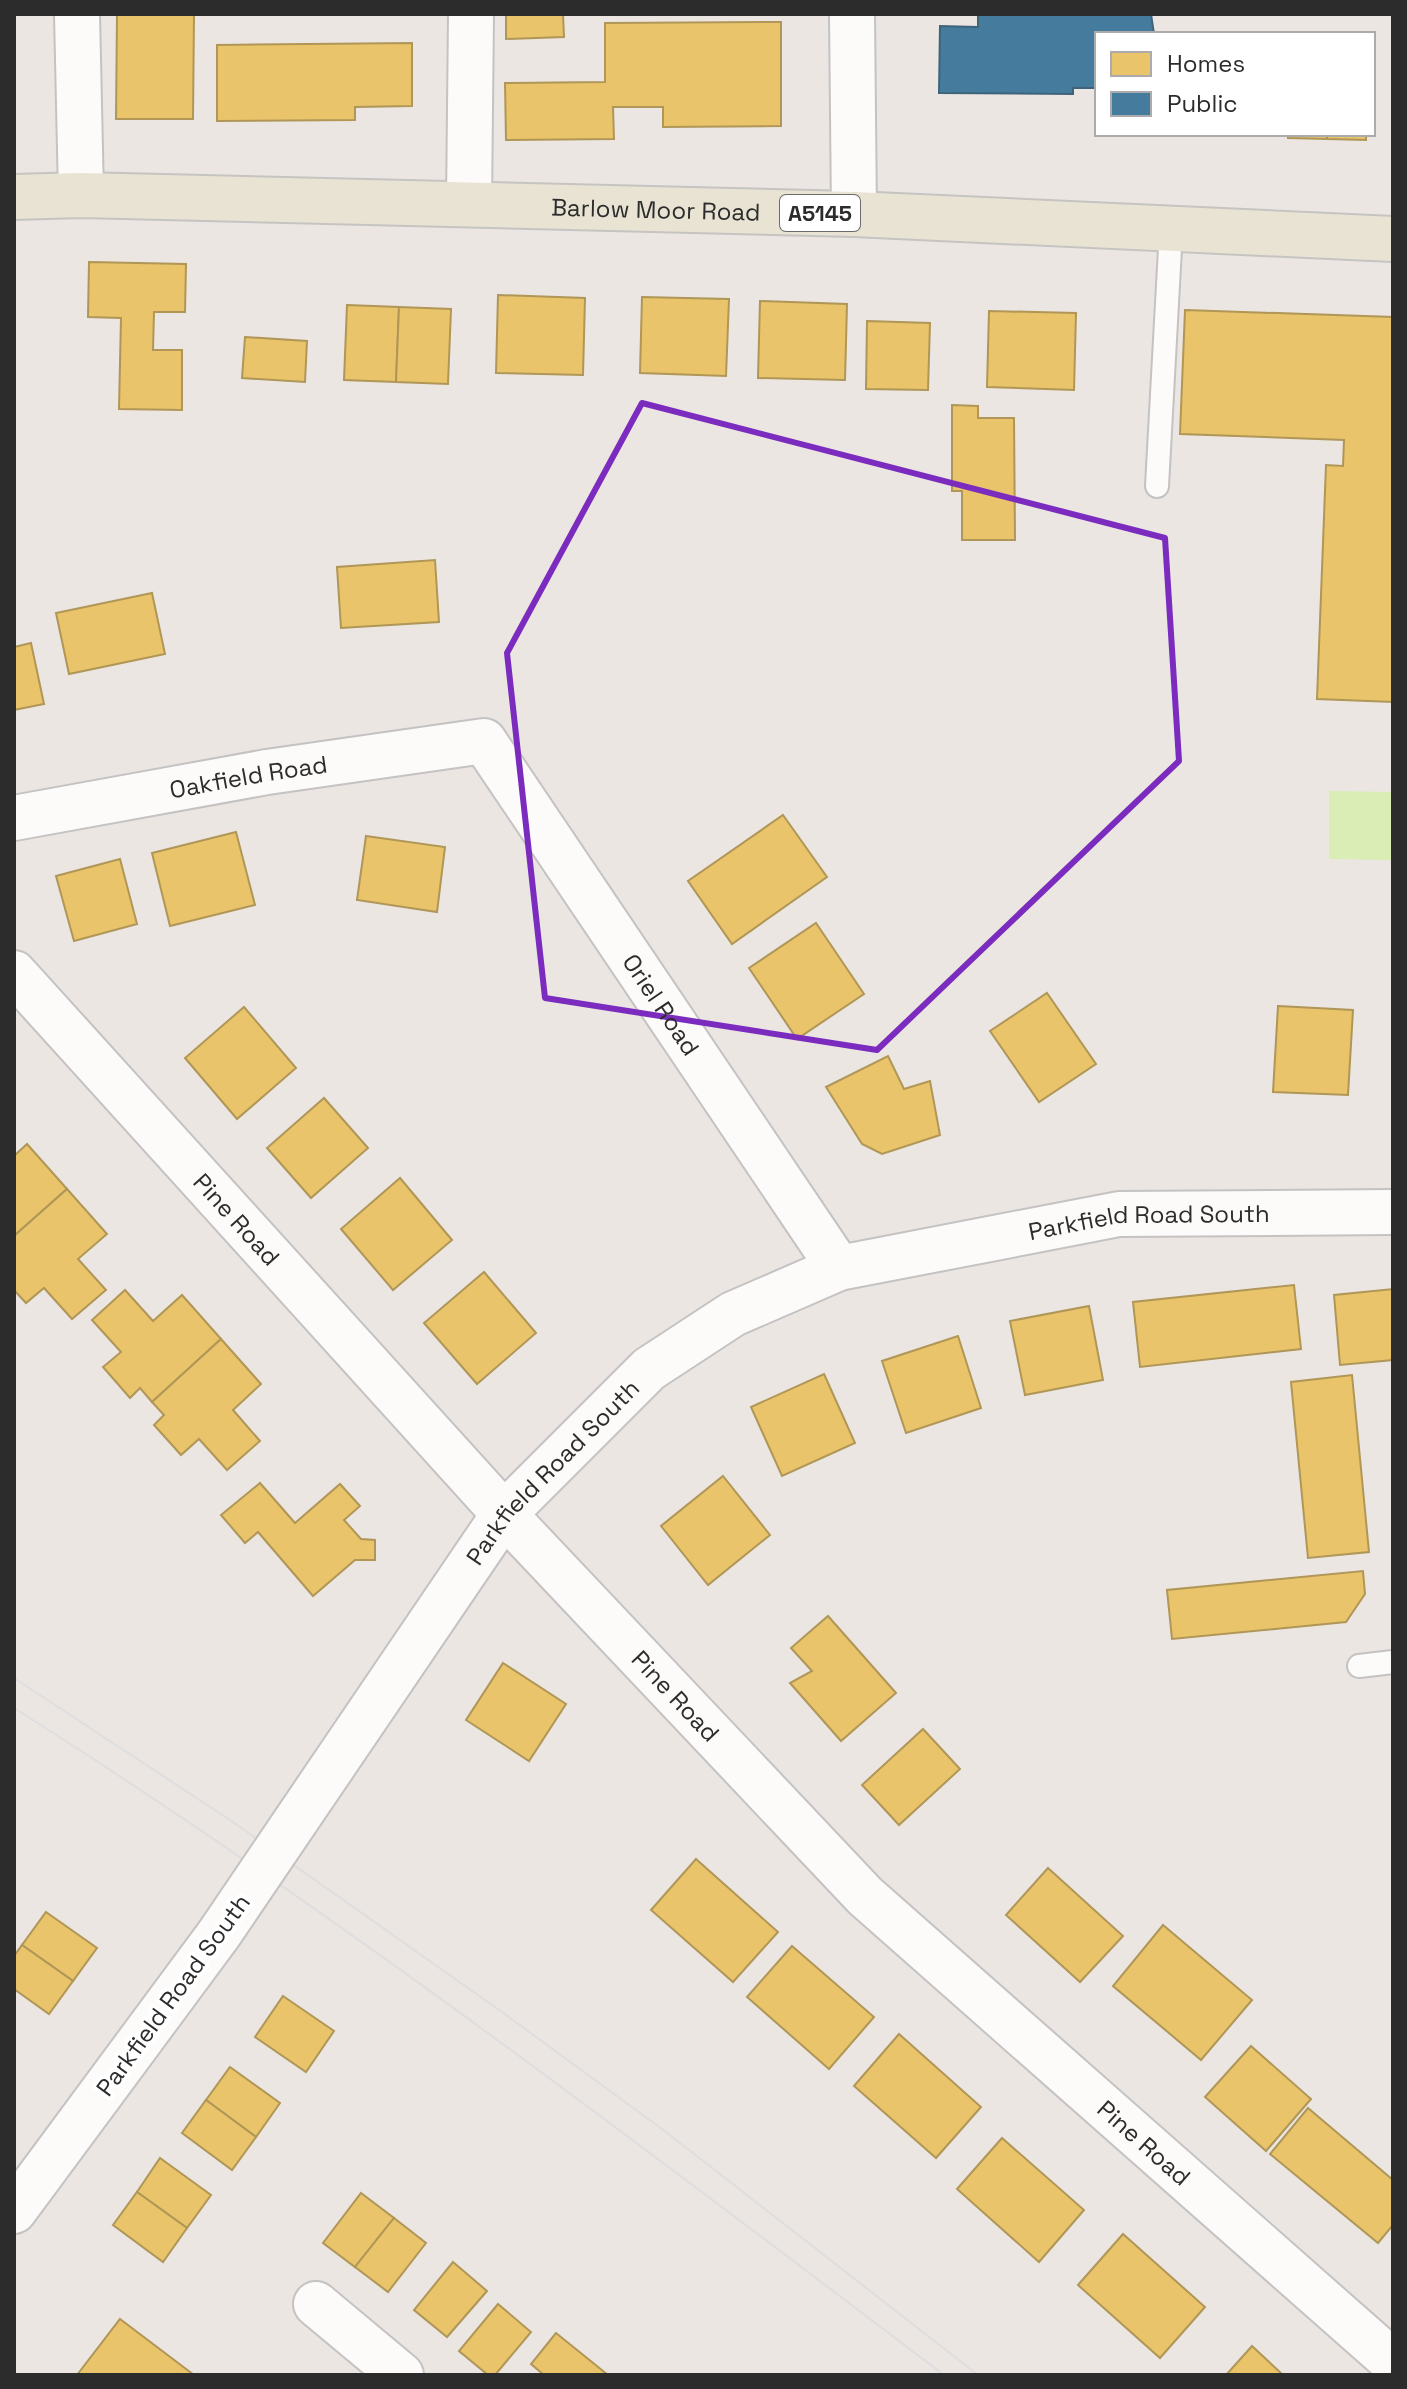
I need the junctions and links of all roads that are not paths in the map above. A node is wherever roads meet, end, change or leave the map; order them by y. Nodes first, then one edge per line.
1 (77, 14) edge
2 (471, 14) edge
3 (852, 14) edge
4 (81, 195) junction
5 (14, 197) edge
6 (469, 204) junction
7 (854, 214) junction
8 (1171, 230) junction
9 (1393, 239) edge
10 (1157, 486) dead end
11 (484, 741) joint
12 (14, 818) edge
13 (14, 973) edge
14 (1393, 1212) edge
15 (839, 1268) junction
16 (504, 1514) junction
17 (1393, 1662) edge
18 (1359, 1666) dead end
19 (14, 2211) edge
20 (316, 2304) dead end
21 (1393, 2362) edge
22 (401, 2375) edge

1 - 4 street
2 - 6 street
3 - 7 street
4 - 5 main road, Barlow Moor Road / A5145
4 - 6 main road, Barlow Moor Road / A5145
6 - 7 main road, Barlow Moor Road / A5145
7 - 8 main road, Barlow Moor Road / A5145
8 - 9 main road, Barlow Moor Road / A5145
8 - 10 lane
11 - 12 street, Oakfield Road
11 - 15 street, Oriel Road
13 - 16 street, Pine Road
14 - 15 street, Parkfield Road South
15 - 16 street, Parkfield Road South
16 - 19 street, Parkfield Road South, bridge
16 - 21 street, Pine Road
17 - 18 lane
20 - 22 street

